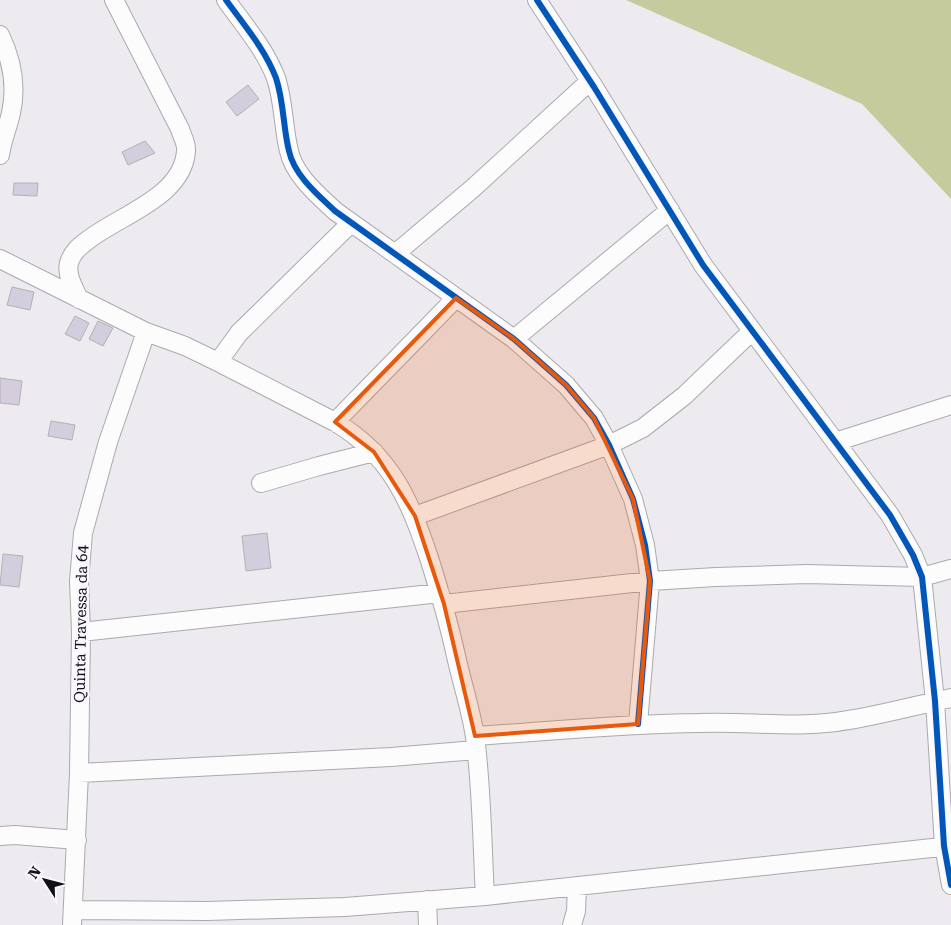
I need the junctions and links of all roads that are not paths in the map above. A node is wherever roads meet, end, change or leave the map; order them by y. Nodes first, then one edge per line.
1 (114, 0) edge
2 (226, 0) edge
3 (537, 0) edge
4 (0, 35) edge
5 (590, 81) junction
6 (0, 155) edge
7 (670, 210) junction
8 (351, 223) junction
9 (395, 254) junction
10 (0, 259) edge
11 (456, 298) junction
12 (79, 299) junction
13 (752, 331) junction
14 (146, 332) junction
15 (514, 340) junction
16 (218, 362) junction
17 (951, 405) edge
18 (335, 422) junction
19 (835, 442) junction
20 (610, 445) junction
21 (374, 452) junction
22 (261, 483) dead end
23 (415, 516) junction
24 (951, 569) edge
25 (922, 577) junction
26 (650, 581) junction
27 (442, 598) junction
28 (82, 632) junction
29 (943, 700) edge
30 (638, 724) junction
31 (476, 743) junction
32 (79, 773) junction
33 (0, 836) edge
34 (77, 840) junction
35 (948, 846) edge
36 (951, 885) edge
37 (577, 886) junction
38 (485, 896) junction
39 (427, 900) junction
40 (73, 918) edge
41 (428, 925) edge
42 (572, 925) edge

1 - 12 street
2 - 8 street
3 - 5 street
4 - 6 street
5 - 7 street
5 - 9 street
7 - 13 street
7 - 15 street
8 - 9 street
8 - 16 street
9 - 11 street
10 - 12 street
11 - 15 street
11 - 18 street
12 - 14 street
13 - 19 street
13 - 20 street
14 - 16 street
14 - 28 street, Quinta Travessa da 64
15 - 20 street
16 - 18 street
17 - 19 street
18 - 21 street
19 - 25 street
20 - 23 street
20 - 26 street
21 - 22 street
21 - 23 street
23 - 27 street
24 - 25 street
25 - 26 street
25 - 29 street
26 - 27 street
26 - 30 street
27 - 28 street
27 - 31 street
28 - 32 street, Quinta Travessa da 64
29 - 30 street
29 - 35 street
30 - 31 street
31 - 32 street
31 - 38 street
32 - 34 street, Quinta Travessa da 64
33 - 34 street
34 - 40 street, Quinta Travessa da 64
35 - 36 street
35 - 37 street
37 - 38 street
37 - 42 street
38 - 39 street
39 - 40 street
39 - 41 street

